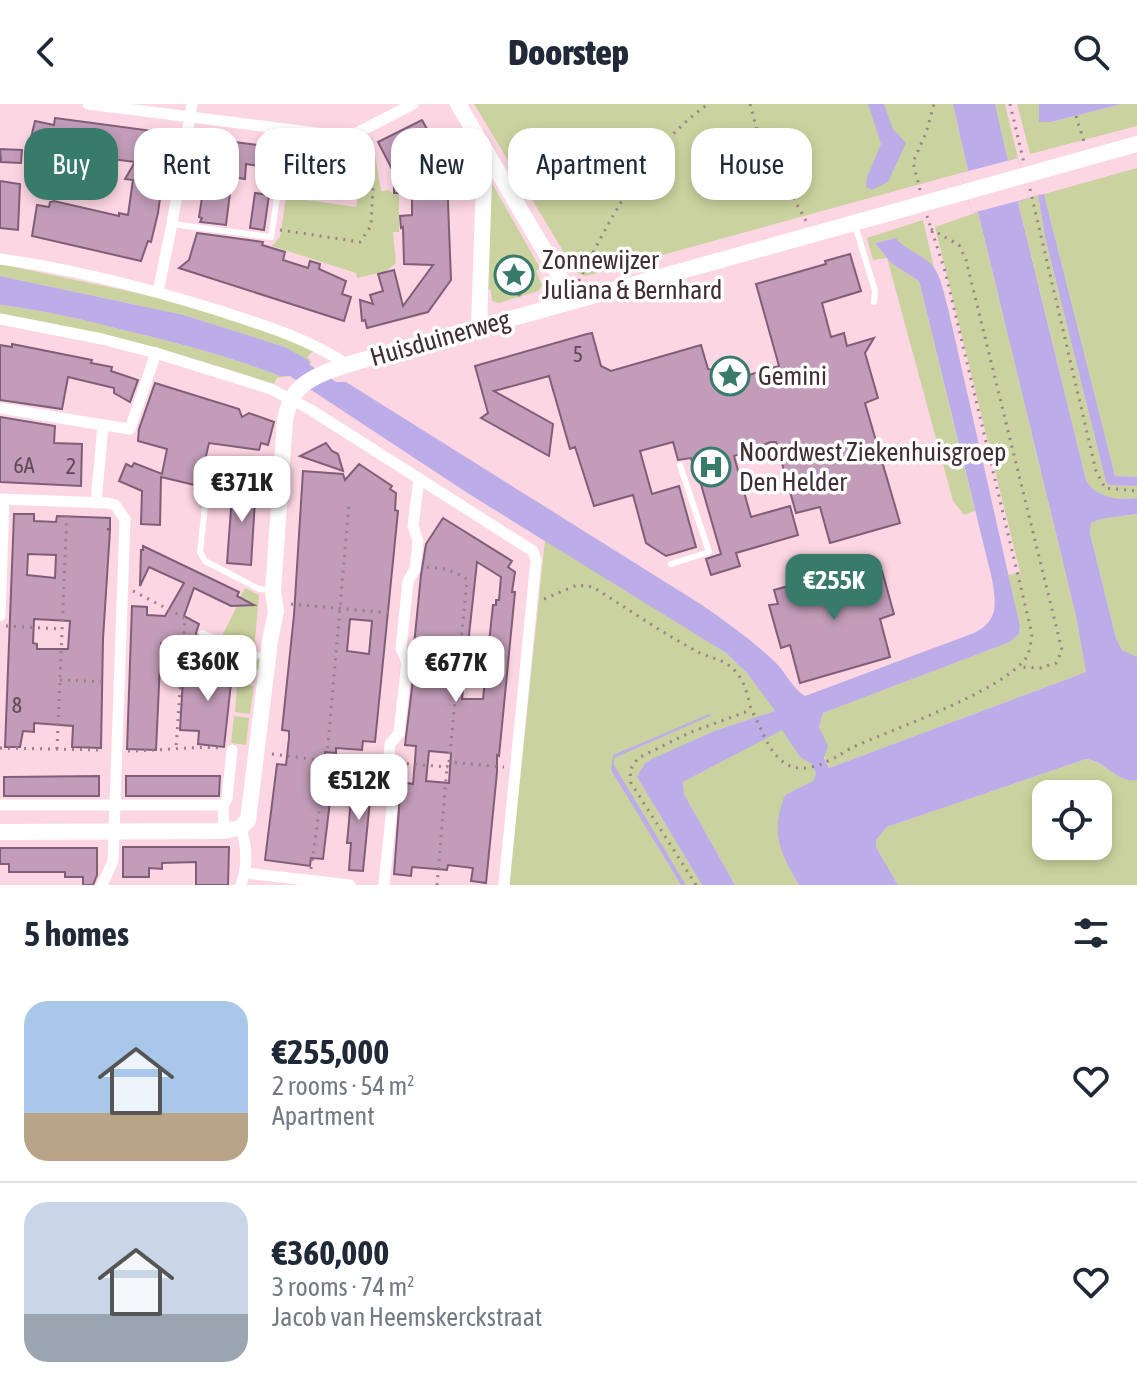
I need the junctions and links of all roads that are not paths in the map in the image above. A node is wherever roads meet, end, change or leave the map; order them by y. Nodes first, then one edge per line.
1 (88, 104) edge
2 (413, 104) edge
3 (458, 104) edge
4 (191, 110) edge
5 (472, 128) edge
6 (1137, 144) edge
7 (492, 164) edge
8 (277, 200) edge
9 (483, 200) edge
10 (172, 224) junction
11 (854, 224) junction
12 (0, 259) edge
13 (158, 292) junction
14 (573, 298) junction
15 (874, 302) dead end
16 (0, 319) edge
17 (479, 326) junction
18 (156, 353) junction
19 (340, 368) junction
20 (296, 394) junction
21 (0, 408) edge
22 (103, 425) junction
23 (680, 465) dead end
24 (250, 468) dead end
25 (419, 478) junction
26 (2, 500) edge
27 (96, 503) junction
28 (671, 564) dead end
29 (274, 597) junction
30 (0, 616) edge
31 (202, 633) dead end
32 (269, 648) junction
33 (232, 750) road end
34 (0, 805) edge
35 (115, 805) junction
36 (223, 805) junction
37 (232, 829) junction
38 (114, 831) junction
39 (0, 832) edge
40 (246, 873) junction
41 (308, 883) edge
42 (102, 885) edge
43 (241, 885) edge
44 (350, 885) edge
45 (384, 885) edge
46 (504, 885) edge

1 - 4 street
2 - 4 street
3 - 5 street
4 - 10 street
6 - 11 street, Huisduinerweg
7 - 14 street
8 - 10 lane
9 - 17 street
10 - 13 street
11 - 14 street, Huisduinerweg
11 - 15 lane
12 - 13 street
13 - 19 street
14 - 17 street, Huisduinerweg
16 - 18 street
17 - 19 street, Huisduinerweg
18 - 20 street
18 - 22 street
19 - 20 street, Huisduinerweg
20 - 25 street
20 - 29 street
21 - 22 street
22 - 27 street
23 - 28 lane
24 - 29 lane
25 - 45 street
25 - 46 street
26 - 27 street
26 - 30 street
27 - 35 street
29 - 32 street
31 - 32 lane
32 - 37 street
33 - 36 street
34 - 35 street
35 - 36 street
35 - 38 street
36 - 37 street
37 - 38 street
37 - 40 street
38 - 39 street
38 - 42 street
40 - 41 street
40 - 43 street
41 - 44 street

